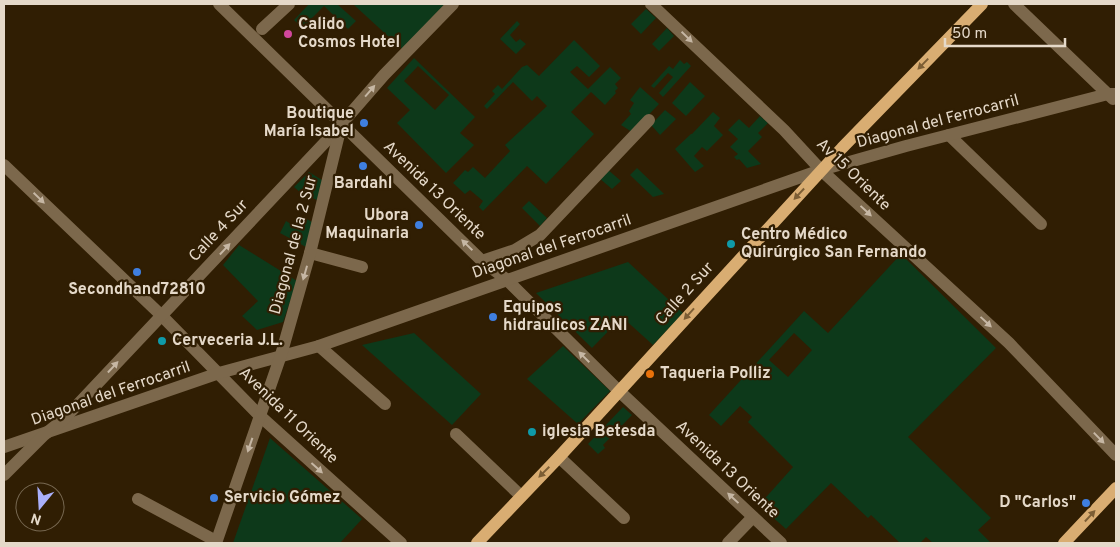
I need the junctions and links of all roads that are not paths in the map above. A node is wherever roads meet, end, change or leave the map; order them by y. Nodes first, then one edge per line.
1 (219, 4) edge
2 (289, 4) edge
3 (453, 4) edge
4 (651, 4) edge
5 (982, 4) edge
6 (1014, 4) edge
7 (262, 29) dead end
8 (1113, 97) edge
9 (649, 120) dead end
10 (342, 124) junction
11 (949, 135) junction
12 (4, 164) edge
13 (822, 170) junction
14 (1041, 224) dead end
15 (310, 253) junction
16 (482, 261) junction
17 (362, 267) dead end
18 (506, 279) junction
19 (162, 316) junction
20 (319, 346) junction
21 (280, 358) junction
22 (219, 373) junction
23 (619, 391) junction
24 (386, 404) dead end
25 (260, 416) junction
26 (456, 434) dead end
27 (44, 435) junction
28 (4, 448) edge
29 (1116, 455) edge
30 (559, 457) junction
31 (4, 475) edge
32 (1116, 488) edge
33 (521, 496) junction
34 (138, 499) dead end
35 (754, 517) junction
36 (624, 518) dead end
37 (216, 542) edge
38 (401, 543) edge
39 (477, 543) edge
40 (728, 543) edge
41 (781, 543) edge
42 (1064, 543) edge

1 - 10 street, Avenida 13 Oriente
2 - 7 street
10 -> 3 street, Calle 4 Sur
4 -> 13 street, Av 15 Oriente
5 -> 13 main road, Calle 2 Sur
6 - 8 street
8 - 11 street, Diagonal del Ferrocarril
9 - 16 street
10 - 15 street, Diagonal de la 2 Sur
16 -> 10 street, Avenida 13 Oriente
19 -> 10 street, Calle 4 Sur
11 - 13 street, Diagonal del Ferrocarril
11 - 14 street
12 -> 19 street, Avenida 11 Oriente
13 - 18 street, Diagonal del Ferrocarril
13 -> 23 main road, Calle 2 Sur
13 -> 29 street, Av 15 Oriente
15 - 17 street
15 -> 21 street, Diagonal de la 2 Sur
16 - 18 street, Avenida 13 Oriente
18 - 20 street, Diagonal del Ferrocarril
23 -> 18 street, Avenida 13 Oriente
19 - 22 street, Avenida 11 Oriente
27 -> 19 street, Calle 4 Sur
20 - 21 street, Diagonal del Ferrocarril
20 - 24 street
21 - 22 street, Diagonal del Ferrocarril
21 - 25 street, Diagonal de la 2 Sur
22 - 25 street, Avenida 11 Oriente
22 - 27 street, Diagonal del Ferrocarril
23 - 30 main road, Calle 2 Sur
35 -> 23 street, Avenida 13 Oriente
25 -> 37 street, Diagonal de la 2 Sur
25 -> 38 street, Avenida 11 Oriente
26 - 33 street
27 - 28 street, Diagonal del Ferrocarril
27 - 31 street, Calle 4 Sur
30 -> 33 main road, Calle 2 Sur
30 - 36 street
42 -> 32 main road
33 - 39 main road, Calle 2 Sur
34 - 37 street
35 - 40 street
35 - 41 street, Avenida 13 Oriente

